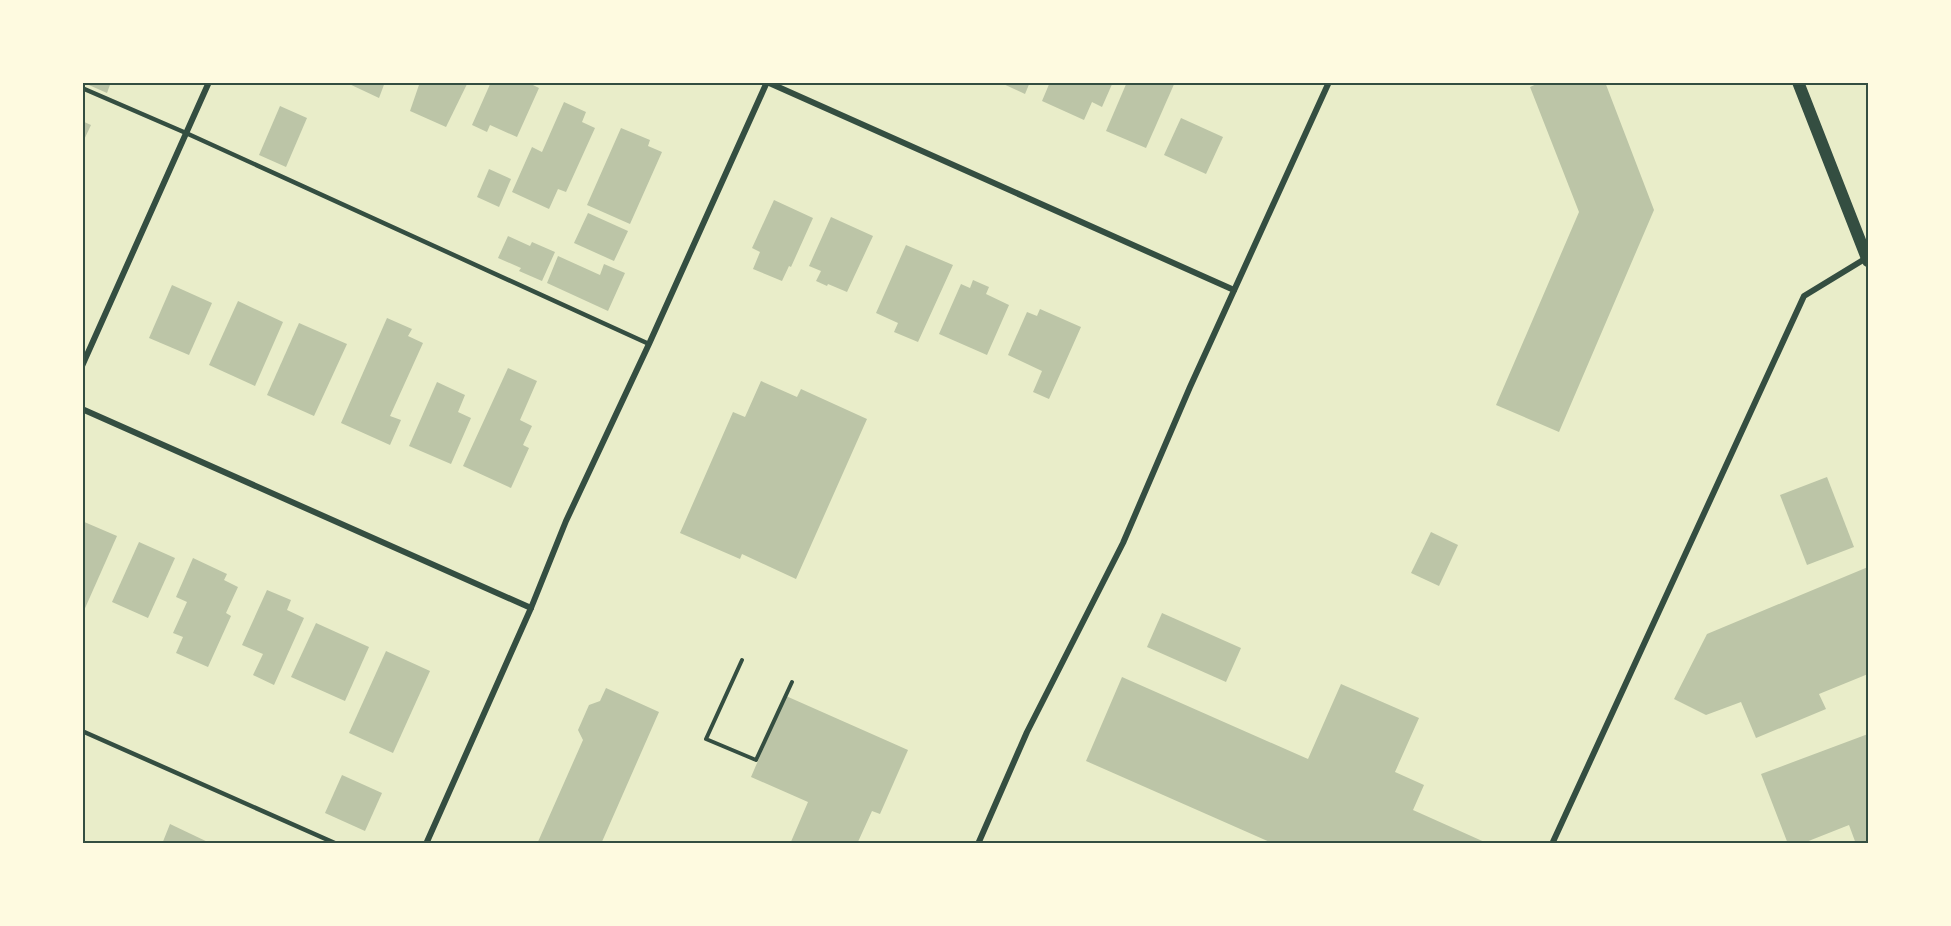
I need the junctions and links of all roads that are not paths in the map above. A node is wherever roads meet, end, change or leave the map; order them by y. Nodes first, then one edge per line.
1 (209, 82) edge
2 (1329, 82) edge
3 (1798, 82) edge
4 (767, 83) edge
5 (82, 88) edge
6 (186, 133) junction
7 (1868, 258) edge
8 (1233, 290) junction
9 (649, 344) junction
10 (82, 366) edge
11 (82, 409) edge
12 (531, 608) junction
13 (82, 731) edge
14 (337, 843) edge
15 (426, 843) edge
16 (978, 843) edge
17 (1552, 843) edge

1 - 6 street
2 - 8 street
3 - 7 main road
4 - 8 street
4 - 9 street
5 - 6 lane
6 - 9 lane
6 - 10 street
7 - 17 street
8 - 16 street
9 - 12 street
11 - 12 street
12 - 15 street
13 - 14 lane

